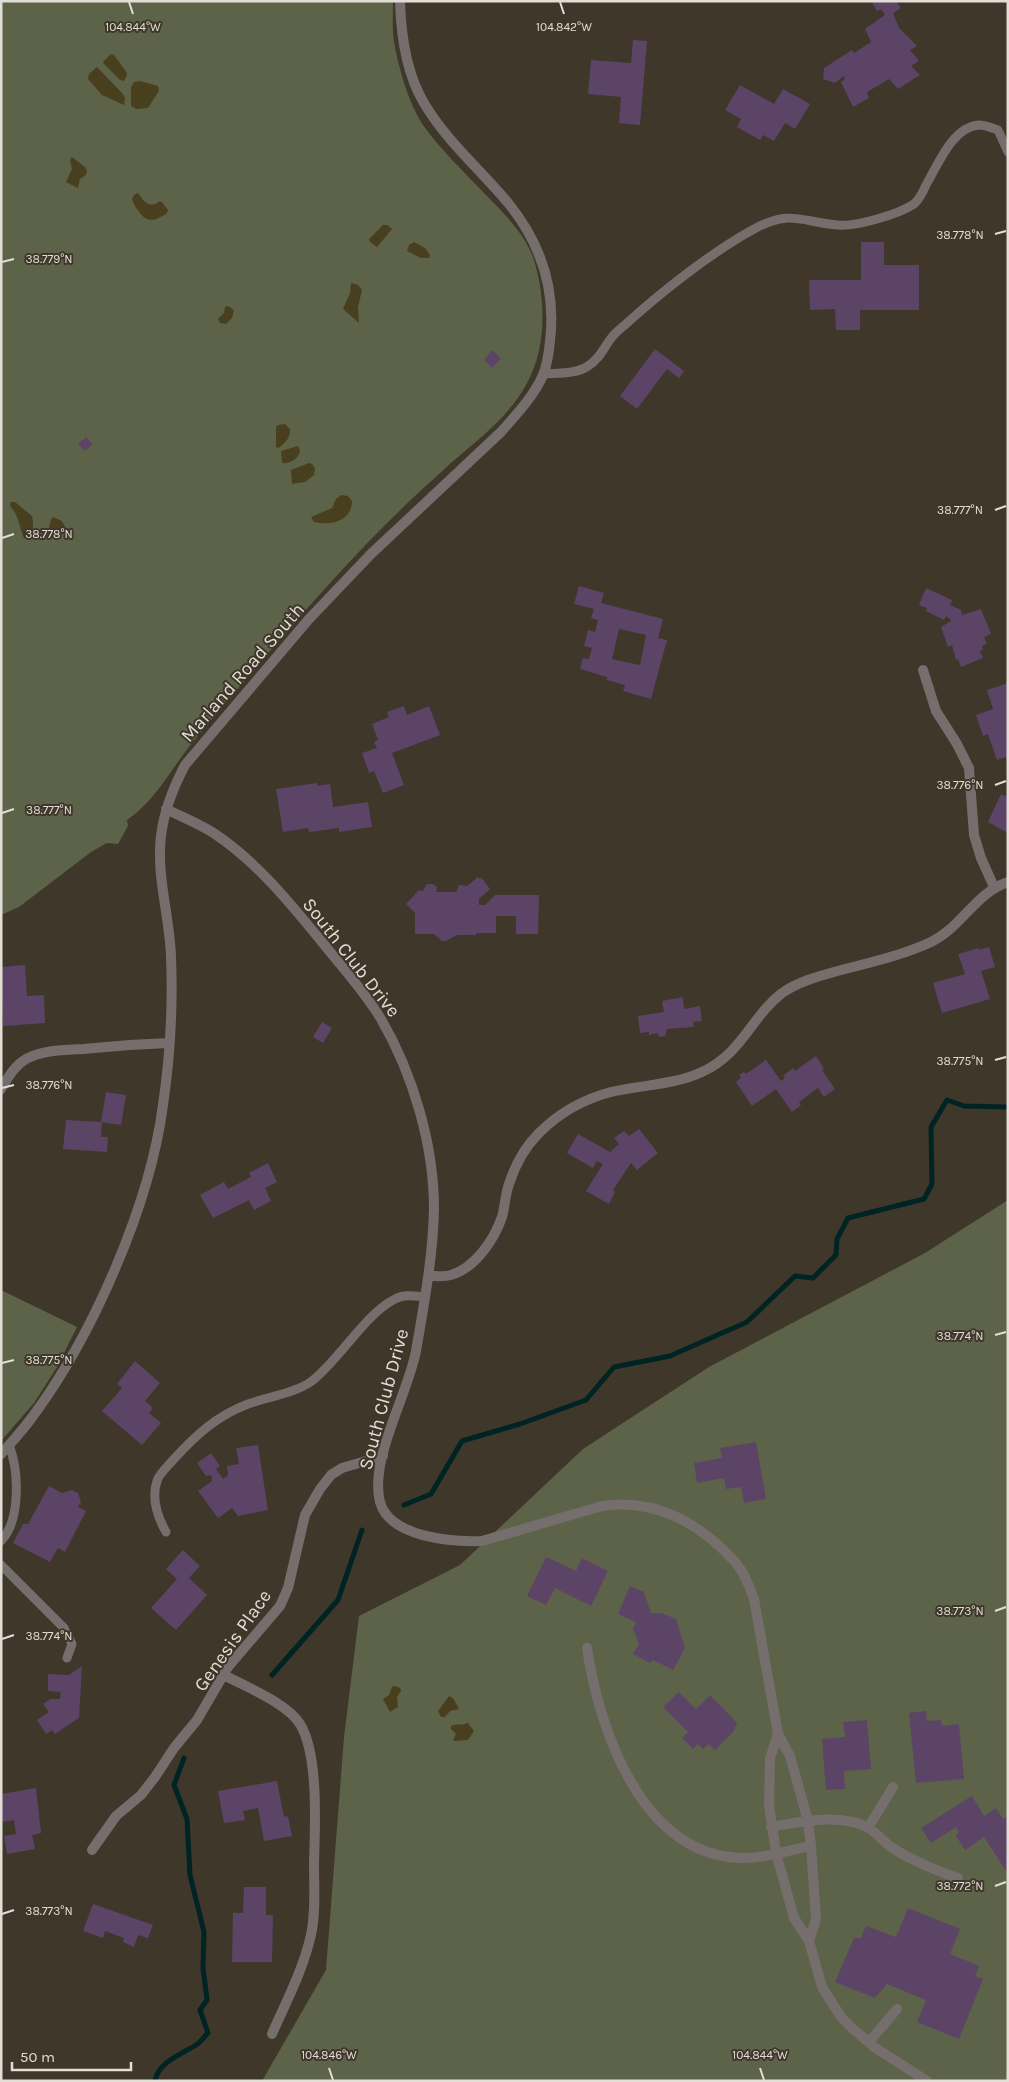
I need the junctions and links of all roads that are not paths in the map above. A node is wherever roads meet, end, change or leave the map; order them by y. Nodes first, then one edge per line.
1 (400, 1) edge
2 (1008, 152) edge
3 (544, 374) junction
4 (923, 670) dead end
5 (166, 809) junction
6 (1008, 882) edge
7 (994, 887) junction
8 (168, 1043) junction
9 (1, 1089) edge
10 (428, 1276) junction
11 (425, 1297) junction
12 (9, 1445) junction
13 (1, 1454) edge
14 (383, 1456) junction
15 (166, 1532) dead end
16 (1, 1541) edge
17 (1, 1565) edge
18 (587, 1648) dead end
19 (66, 1658) dead end
20 (224, 1676) junction
21 (778, 1734) junction
22 (892, 1787) dead end
23 (808, 1821) junction
24 (771, 1827) junction
25 (868, 1828) junction
26 (811, 1846) junction
27 (92, 1850) dead end
28 (776, 1853) junction
29 (958, 1878) dead end
30 (809, 1941) junction
31 (898, 2009) dead end
32 (272, 2034) dead end
33 (869, 2042) junction
34 (927, 2081) edge

1 - 3 street, Marland Road South
2 - 3 lane
3 - 5 street, Marland Road South
4 - 7 street
5 - 8 street, Marland Road South
5 - 10 street, South Club Drive
6 - 7 street
7 - 10 street
8 - 9 street
8 - 12 street, Marland Road South
10 - 11 street, South Club Drive
11 - 14 street, South Club Drive
11 - 15 lane
12 - 13 street, Marland Road South
12 - 16 lane
14 - 20 street, Genesis Place
14 - 21 street, South Club Drive
17 - 19 lane
18 - 28 street
20 - 27 street, Genesis Place
20 - 32 street
21 - 23 street, South Club Drive
21 - 24 street, South Club Drive
22 - 25 street
23 - 24 street
23 - 25 street
23 - 26 street, South Club Drive
24 - 28 street, South Club Drive
25 - 29 street
26 - 28 street
26 - 30 street, South Club Drive
28 - 30 street, South Club Drive
30 - 33 street, South Club Drive
31 - 33 street
33 - 34 street, South Club Drive

